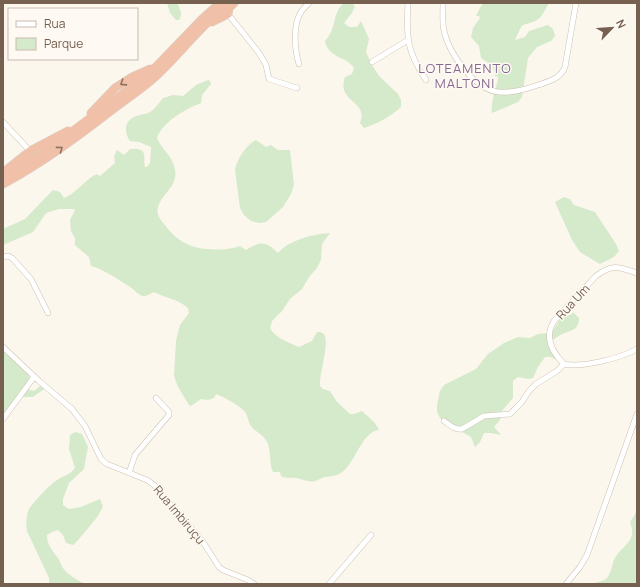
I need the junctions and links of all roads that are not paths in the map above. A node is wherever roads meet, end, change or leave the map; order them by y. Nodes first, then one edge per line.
1 (214, 3) edge
2 (220, 3) edge
3 (229, 3) edge
4 (234, 3) edge
5 (309, 3) edge
6 (408, 3) edge
7 (443, 3) edge
8 (576, 3) edge
9 (228, 14) junction
10 (202, 19) junction
11 (200, 31) junction
12 (408, 40) junction
13 (372, 62) dead end
14 (299, 64) dead end
15 (426, 80) dead end
16 (297, 88) dead end
17 (3, 122) edge
18 (78, 128) junction
19 (30, 151) junction
20 (3, 174) edge
21 (3, 184) edge
22 (3, 257) edge
23 (637, 273) edge
24 (48, 313) dead end
25 (3, 347) edge
26 (637, 349) edge
27 (564, 364) junction
28 (34, 376) junction
29 (156, 398) dead end
30 (637, 414) edge
31 (3, 420) edge
32 (444, 421) dead end
33 (129, 473) junction
34 (371, 535) dead end
35 (254, 584) edge
36 (329, 584) edge
37 (566, 584) edge

1 - 10 highway
2 - 10 highway
3 - 11 highway
4 - 9 highway
5 - 14 street
6 - 12 street
7 - 8 street
9 - 11 highway
9 - 16 street
10 -> 18 highway
21 -> 11 highway
12 - 13 street
12 - 15 street
17 - 19 street
18 - 19 highway
18 - 20 highway
19 - 20 highway
22 - 24 street
23 - 27 street, Rua Um
25 - 28 street, Rua Imbiruçu
26 - 27 street
27 - 32 street
28 - 31 street
28 - 33 street, Rua Imbiruçu
29 - 33 street
30 - 37 street
33 - 35 street, Rua Imbiruçu
34 - 36 street

